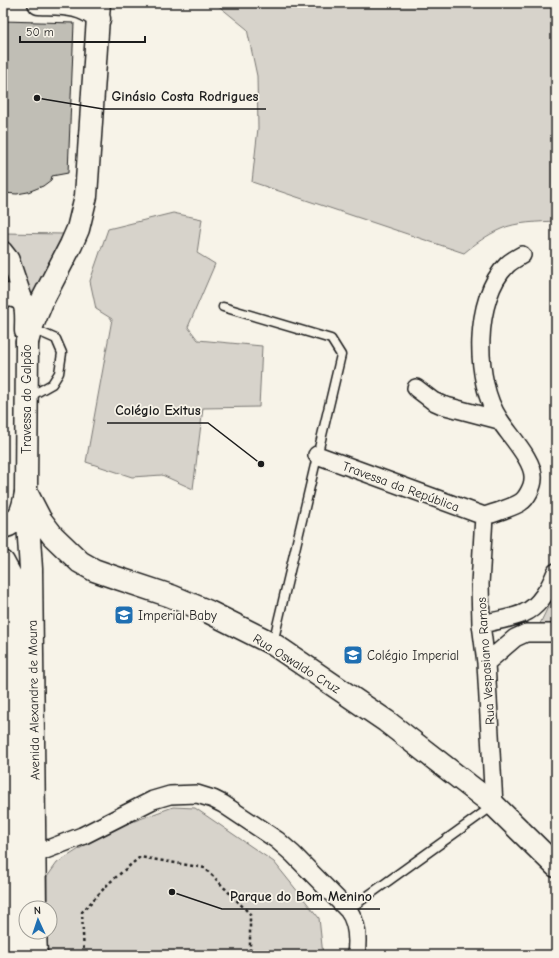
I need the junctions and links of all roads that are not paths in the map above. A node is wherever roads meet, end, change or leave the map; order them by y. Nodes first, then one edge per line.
1 (39, 3) edge
2 (99, 11) edge
3 (3, 250) edge
4 (522, 255) dead end
5 (3, 295) edge
6 (26, 306) junction
7 (222, 307) dead end
8 (29, 335) junction
9 (416, 388) dead end
10 (26, 398) junction
11 (499, 420) junction
12 (317, 455) junction
13 (26, 492) junction
14 (484, 516) junction
15 (3, 527) edge
16 (3, 562) edge
17 (556, 572) edge
18 (481, 624) junction
19 (556, 633) edge
20 (273, 644) junction
21 (486, 663) junction
22 (494, 805) junction
23 (20, 855) junction
24 (556, 866) edge
25 (33, 900) edge
26 (348, 910) junction
27 (35, 940) edge
28 (359, 953) edge
29 (17, 955) edge
30 (36, 955) edge

1 - 2 main road
2 - 8 main road
3 - 6 street
4 - 11 street
5 - 6 main road
6 - 8 main road, Travessa do Galpão
7 - 12 lane
8 - 10 main road, Travessa do Galpão
8 - 10 lane
9 - 11 street
10 - 13 main road, Travessa do Galpão
11 - 14 street
12 - 14 street, Travessa da República
12 - 20 lane
13 - 15 main road
13 - 20 main road, Rua Oswaldo Cruz
13 - 23 main road, Avenida Alexandre de Moura
14 - 18 street, Rua Vespasiano Ramos
16 - 23 main road, Avenida Alexandre de Moura
17 - 18 street
18 - 21 street, Rua Vespasiano Ramos
19 - 21 street
20 - 22 main road, Rua Oswaldo Cruz
21 - 22 street, Rua Vespasiano Ramos
22 - 24 main road, Rua Oswaldo Cruz
22 - 26 lane
23 - 25 main road, Avenida Alexandre de Moura
23 - 26 street
23 - 29 main road, Avenida Alexandre de Moura
26 - 28 street
27 - 30 main road

